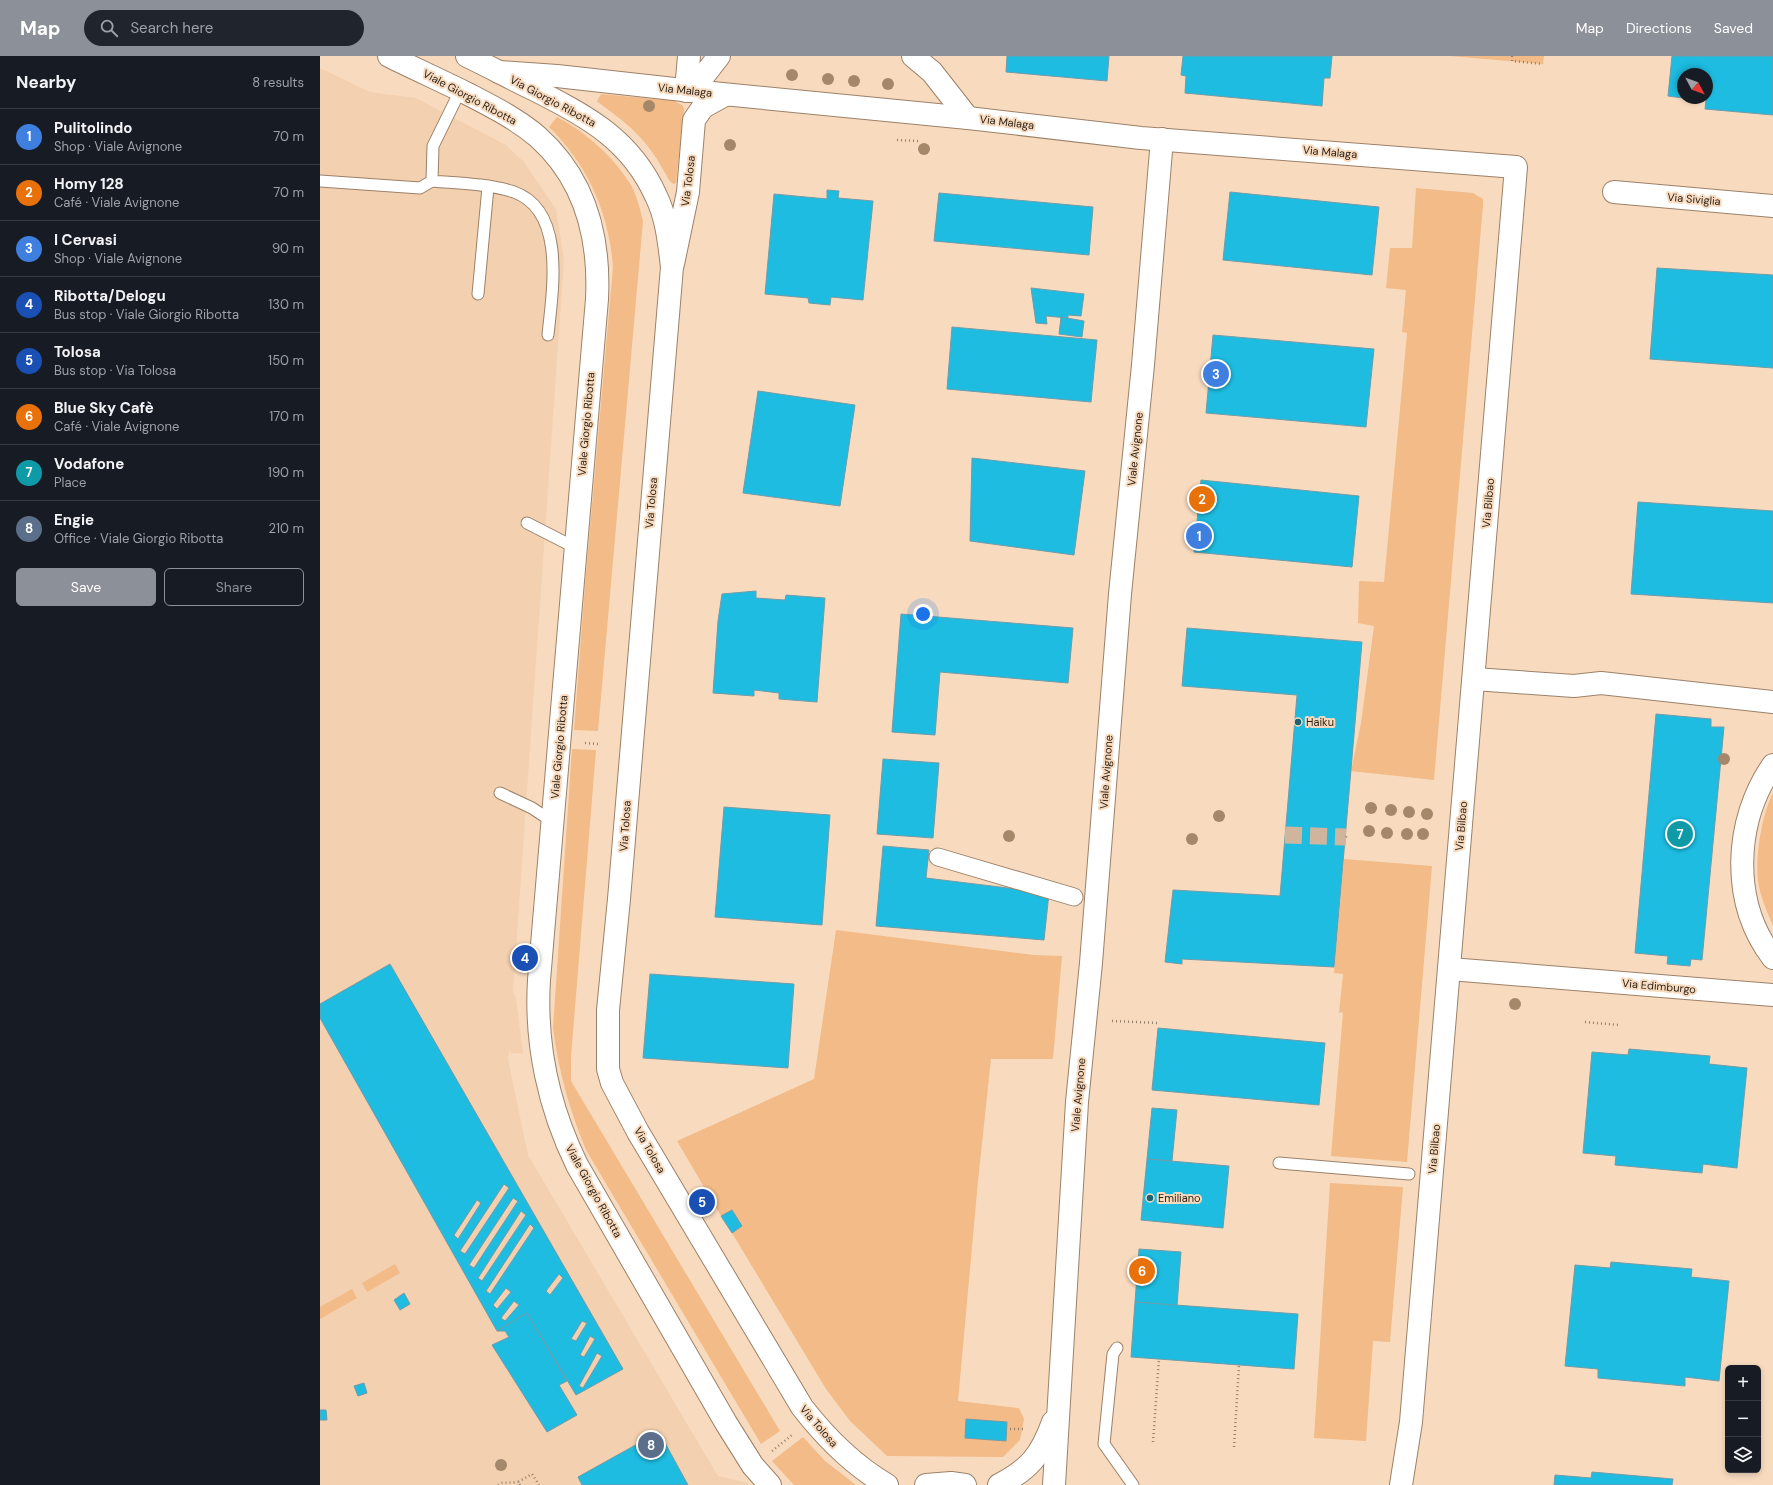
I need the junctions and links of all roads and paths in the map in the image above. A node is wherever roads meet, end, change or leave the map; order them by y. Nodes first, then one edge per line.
1 (389, 56) edge
2 (467, 56) edge
3 (689, 56) edge
4 (719, 56) edge
5 (913, 56) edge
6 (1512, 56) edge
7 (1543, 64) dead end
8 (499, 72) junction
9 (460, 91) junction
10 (689, 91) junction
11 (725, 95) junction
12 (968, 118) junction
13 (1162, 139) junction
14 (897, 140) dead end
15 (918, 141) dead end
16 (1516, 167) joint
17 (320, 181) edge
18 (432, 181) junction
19 (488, 187) junction
20 (1614, 192) dead end
21 (1773, 206) edge
22 (672, 267) junction
23 (478, 294) dead end
24 (548, 335) dead end
25 (527, 522) dead end
26 (576, 548) junction
27 (1474, 679) junction
28 (1773, 702) edge
29 (1773, 765) edge
30 (500, 793) dead end
31 (553, 822) junction
32 (938, 857) dead end
33 (1074, 897) dead end
34 (1773, 958) edge
35 (1450, 968) junction
36 (1773, 995) edge
37 (1112, 1021) dead end
38 (1585, 1022) dead end
39 (1158, 1023) dead end
40 (1619, 1025) dead end
41 (1279, 1163) dead end
42 (1409, 1174) dead end
43 (1117, 1348) dead end
44 (1158, 1359) dead end
45 (1239, 1365) dead end
46 (1058, 1405) junction
47 (1030, 1428) dead end
48 (1010, 1429) dead end
49 (794, 1434) dead end
50 (1153, 1442) dead end
51 (1234, 1447) dead end
52 (766, 1456) dead end
53 (519, 1484) edge
54 (498, 1485) edge
55 (538, 1485) edge
56 (770, 1485) edge
57 (887, 1485) edge
58 (926, 1485) edge
59 (965, 1485) edge
60 (999, 1485) edge
61 (1054, 1485) edge
62 (1133, 1485) edge
63 (1401, 1485) edge

1 - 9 street, Viale Giorgio Ribotta
2 - 8 street, Via Giorgio Ribotta
3 - 10 street
4 - 10 street
5 - 12 street
6 - 7 path
8 - 10 street, Via Malaga
8 - 22 street, Via Giorgio Ribotta
9 - 18 lane
9 - 26 street, Viale Giorgio Ribotta
10 - 11 street, Via Malaga
11 - 12 street, Via Malaga
11 - 22 street, Via Tolosa
12 - 13 street, Via Malaga
13 - 16 street, Via Malaga
13 - 46 street, Viale Avignone
14 - 15 path
16 - 27 street, Via Bilbao
17 - 18 lane
18 - 19 lane
19 - 23 lane
19 - 24 lane
20 - 21 street, Via Siviglia
22 - 57 street, Via Tolosa
25 - 26 lane
26 - 31 street, Viale Giorgio Ribotta
27 - 28 street
27 - 35 street, Via Bilbao
29 - 34 street
30 - 31 lane
31 - 56 street, Viale Giorgio Ribotta
32 - 33 street
35 - 36 street, Via Edimburgo
35 - 63 street, Via Bilbao
37 - 39 path
38 - 40 path
41 - 42 lane
43 - 62 lane
44 - 50 path
45 - 51 path
46 - 60 street, Viale Avignone
46 - 61 street, Viale Avignone
47 - 48 path
49 - 52 path
53 - 54 path
53 - 55 path
58 - 59 street

